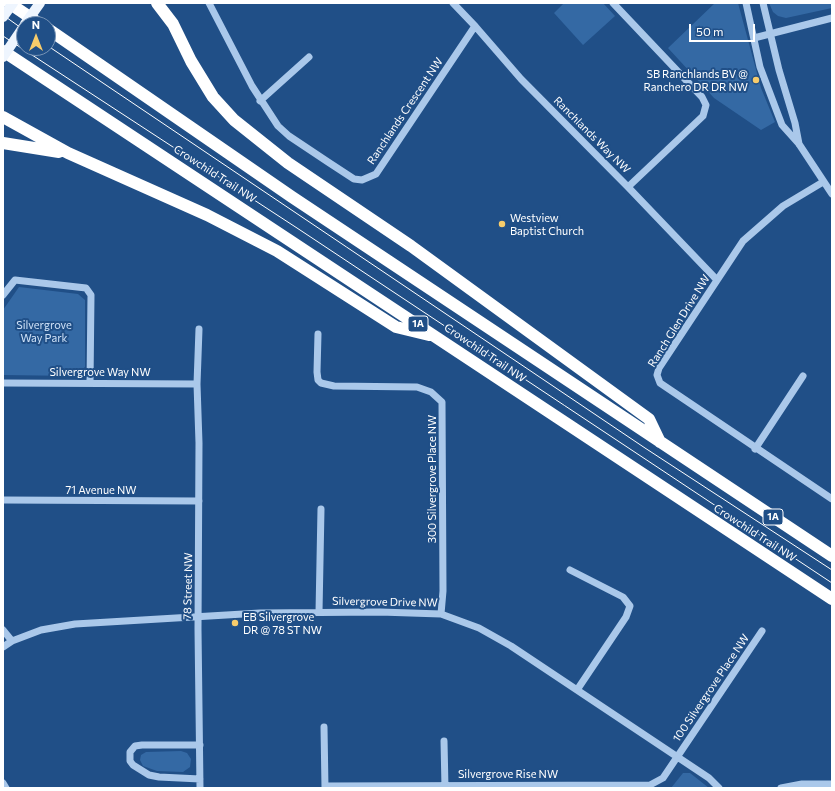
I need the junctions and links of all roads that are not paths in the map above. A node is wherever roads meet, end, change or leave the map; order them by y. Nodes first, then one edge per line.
1 (9, 3) edge
2 (12, 3) edge
3 (40, 3) edge
4 (157, 3) edge
5 (168, 3) edge
6 (209, 3) edge
7 (453, 3) edge
8 (613, 3) edge
9 (746, 3) edge
10 (763, 3) edge
11 (28, 16) edge
12 (31, 16) edge
13 (3, 17) edge
14 (832, 18) edge
15 (173, 24) junction
16 (475, 26) junction
17 (770, 33) junction
18 (56, 34) edge
19 (16, 38) edge
20 (754, 38) junction
21 (3, 51) edge
22 (3, 57) edge
23 (309, 57) dead end
24 (260, 102) junction
25 (3, 117) edge
26 (3, 142) edge
27 (799, 144) junction
28 (68, 153) junction
29 (823, 182) junction
30 (628, 187) junction
31 (832, 194) edge
32 (717, 280) junction
33 (3, 295) edge
34 (199, 329) dead end
35 (318, 334) dead end
36 (436, 336) junction
37 (803, 376) dead end
38 (3, 383) edge
39 (90, 383) junction
40 (197, 384) junction
41 (661, 443) junction
42 (755, 448) junction
43 (832, 499) edge
44 (3, 500) edge
45 (199, 501) junction
46 (321, 509) dead end
47 (832, 556) edge
48 (570, 570) dead end
49 (832, 599) edge
50 (319, 612) junction
51 (441, 614) junction
52 (198, 616) junction
53 (3, 630) edge
54 (762, 631) dead end
55 (12, 641) junction
56 (3, 647) edge
57 (577, 690) junction
58 (324, 727) dead end
59 (444, 741) dead end
60 (200, 745) junction
61 (678, 757) junction
62 (200, 779) junction
63 (3, 783) edge
64 (832, 784) edge
65 (445, 786) edge
66 (325, 787) edge
67 (565, 787) edge
68 (6, 788) edge
69 (200, 788) edge
70 (719, 788) edge
71 (781, 788) edge

1 - 11 highway
2 - 13 main road, bridge
3 - 12 main road, bridge
4 - 15 highway
5 - 15 highway
6 - 24 street, Ranchlands Crescent NW
7 - 16 street, Ranchlands Way NW
8 - 30 street
9 - 20 street
10 - 17 street
14 - 17 street
15 - 41 highway
16 - 24 street, Ranchlands Crescent NW
16 - 30 street, Ranchlands Way NW
17 - 20 street
17 - 27 street
18 - 41 highway, Crowchild Trail NW / 1A
19 - 22 main road, bridge
20 - 27 street
21 - 36 highway, Crowchild Trail NW / 1A
23 - 24 street
25 - 28 highway
26 - 28 highway
27 - 29 street
28 - 36 highway
29 - 31 street
29 - 32 street, Ranch Glen Drive NW
30 - 32 street, Ranchlands Way NW
32 - 42 street, Ranch Glen Drive NW
33 - 39 street
34 - 40 street, 78 Street NW
35 - 51 street, 300 Silvergrove Place NW
36 - 49 highway, Crowchild Trail NW / 1A
37 - 42 street
38 - 39 street, Silvergrove Way NW
39 - 40 street, Silvergrove Way NW
40 - 45 street, 78 Street NW
41 - 47 highway, Crowchild Trail NW / 1A
42 - 43 street, Ranch Glen Drive NW
44 - 45 street, 71 Avenue NW
45 - 52 street, 78 Street NW
46 - 50 street
48 - 57 street
50 - 51 street, Silvergrove Drive NW
50 - 52 street, Silvergrove Drive NW
51 - 57 street, Silvergrove Drive NW
52 - 55 street, Silvergrove Drive NW
52 - 60 street, 78 Street NW
53 - 55 street
54 - 61 street, 100 Silvergrove Place NW
55 - 56 street, Silvergrove Drive NW
57 - 61 street, Silvergrove Drive NW
58 - 66 street
59 - 65 street
60 - 62 street, 78 Street NW
60 - 62 street
61 - 67 street, Silvergrove Rise NW
61 - 70 street, Silvergrove Drive NW
62 - 69 street, 78 Street NW
63 - 68 street
64 - 71 street
65 - 66 street, Silvergrove Rise NW
65 - 67 street, Silvergrove Rise NW

